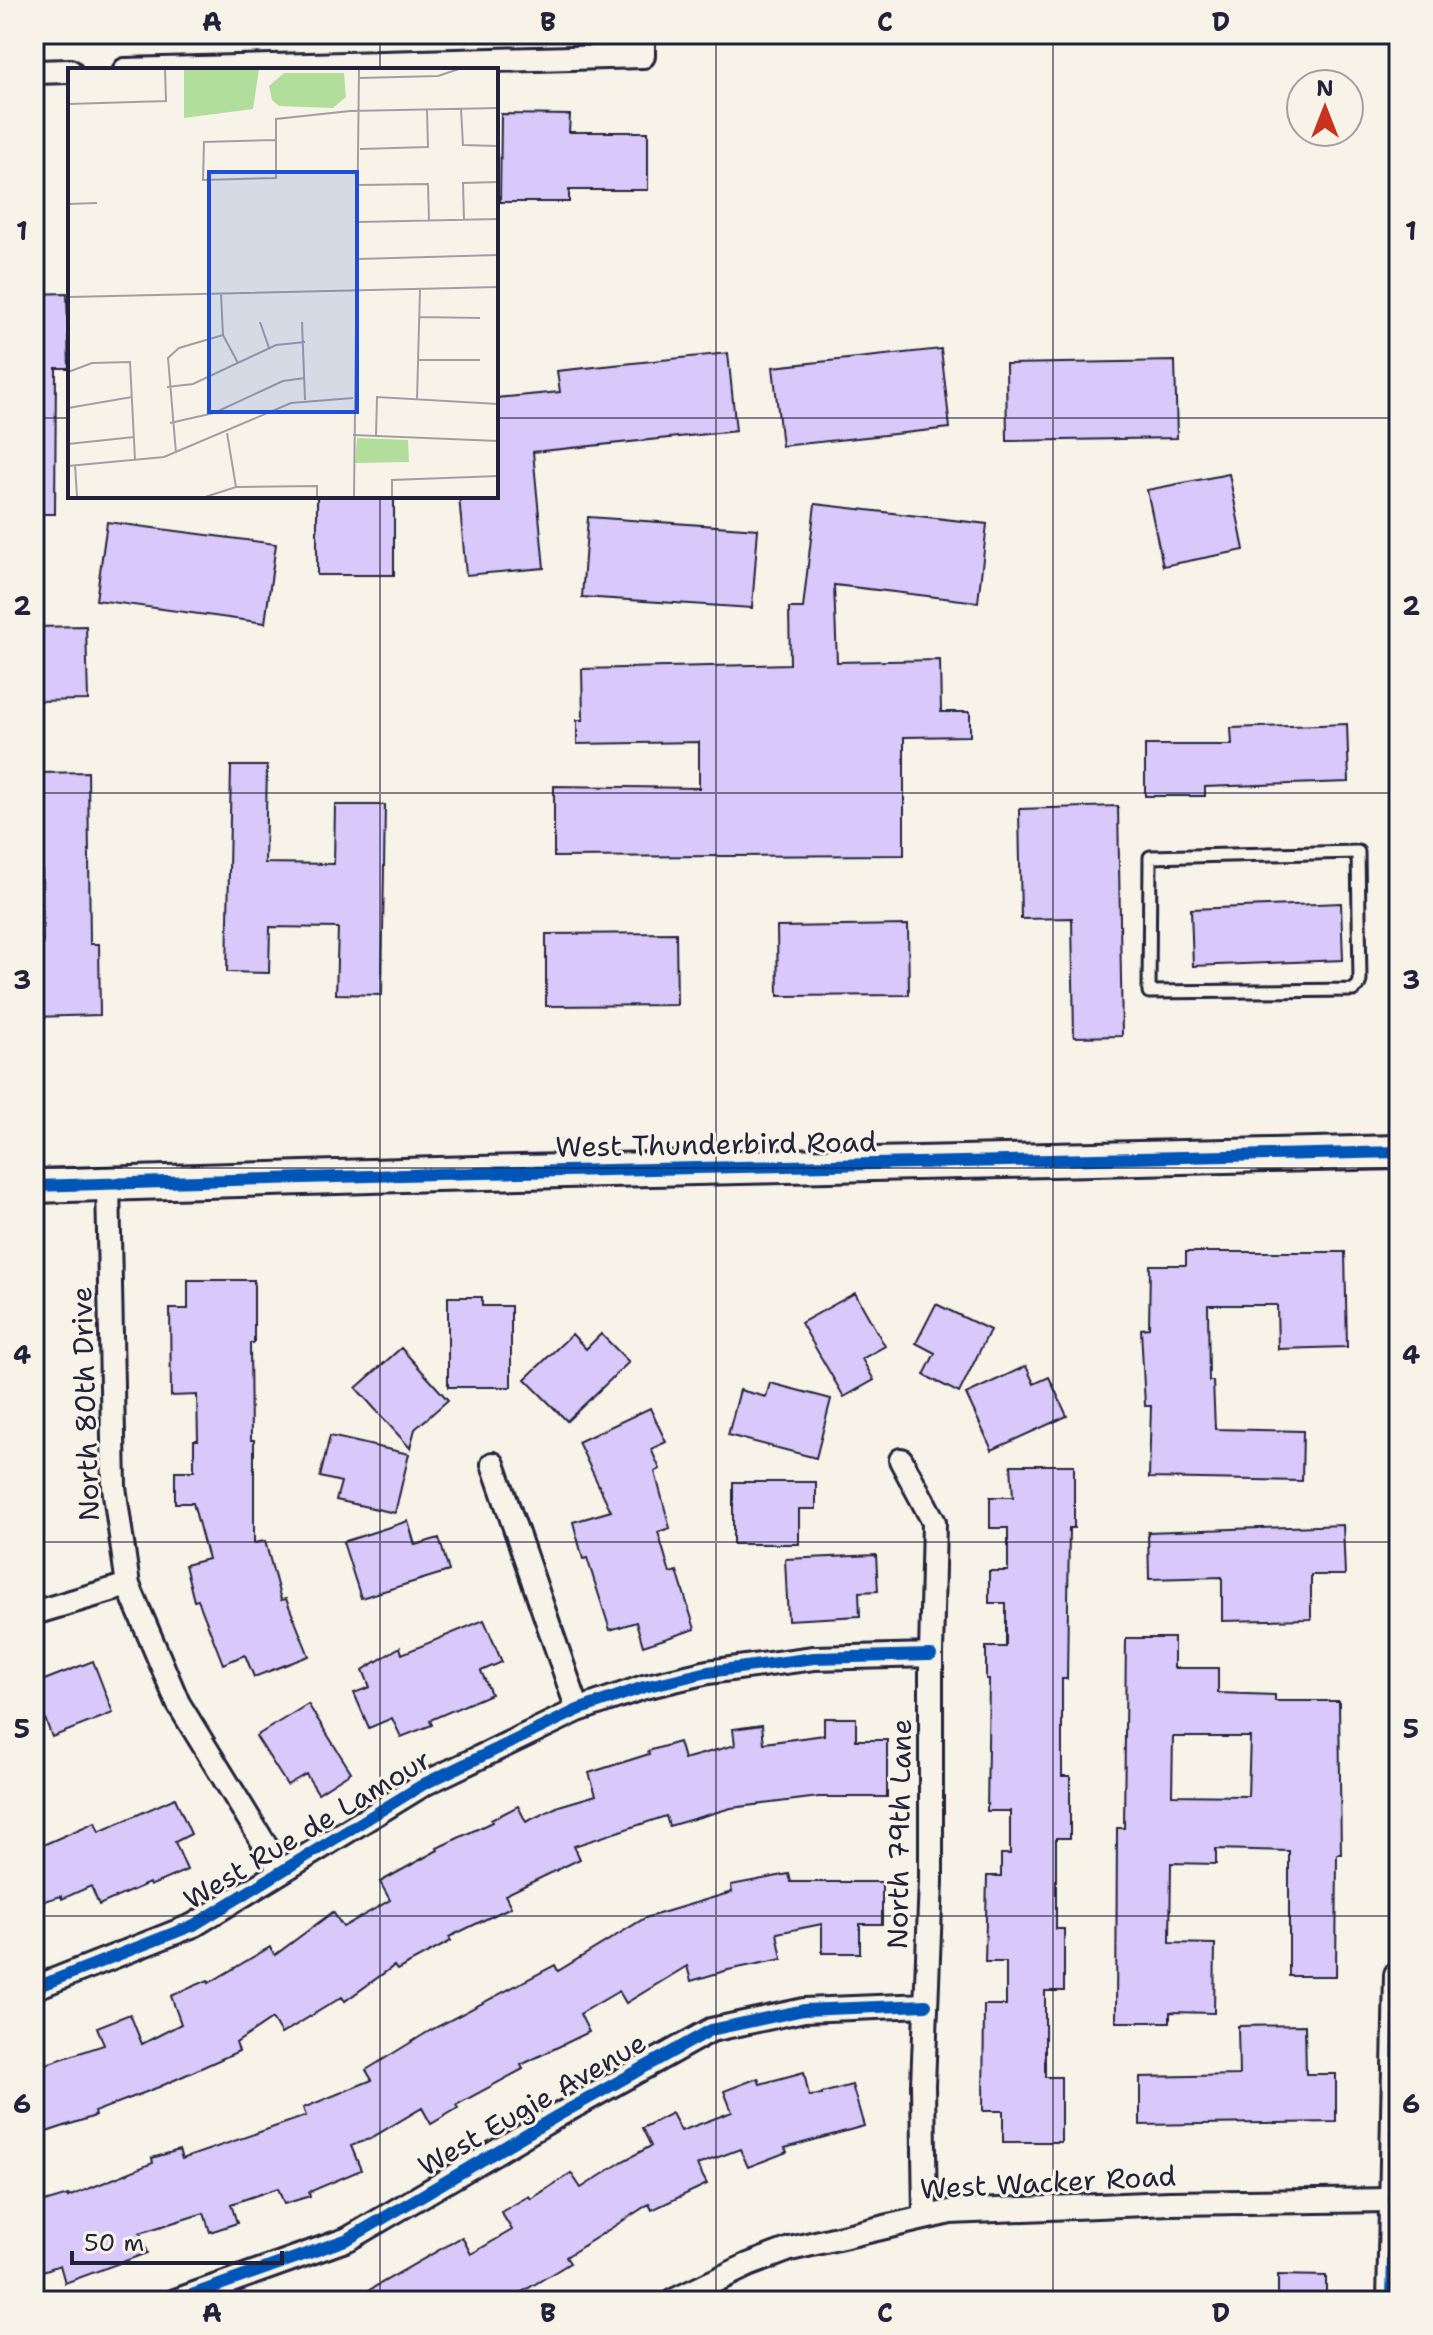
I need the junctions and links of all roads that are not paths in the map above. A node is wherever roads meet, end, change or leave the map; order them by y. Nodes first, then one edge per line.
1 (643, 45) edge
2 (166, 68) edge
3 (68, 71) edge
4 (34, 72) edge
5 (1149, 992) joint
6 (1399, 1152) edge
7 (108, 1184) junction
8 (34, 1186) edge
9 (901, 1460) dead end
10 (493, 1464) dead end
11 (128, 1585) junction
12 (34, 1613) edge
13 (931, 1655) junction
14 (578, 1710) junction
15 (281, 1871) junction
16 (1399, 1975) edge
17 (34, 1988) edge
18 (926, 2005) junction
19 (1393, 2200) junction
20 (925, 2216) junction
21 (175, 2301) edge
22 (673, 2301) edge
23 (1392, 2301) edge

1 - 2 street
3 - 4 street
5 - 5 lane
6 - 7 main road, West Thunderbird Road
7 - 8 main road, West Thunderbird Road
7 - 11 street, North 80th Drive
9 - 13 street, North 79th Lane
10 - 14 street
11 - 12 street
11 - 15 street, North 80th Drive
13 - 14 street, West Rue de Lamour
13 - 18 street, North 79th Lane
14 - 15 street, West Rue de Lamour
15 - 17 street, West Rue de Lamour
16 - 19 street
18 - 20 street, North 79th Lane
18 - 21 street, West Eugie Avenue
19 - 20 street, West Wacker Road
19 - 23 street
20 - 22 street, West Wacker Road

